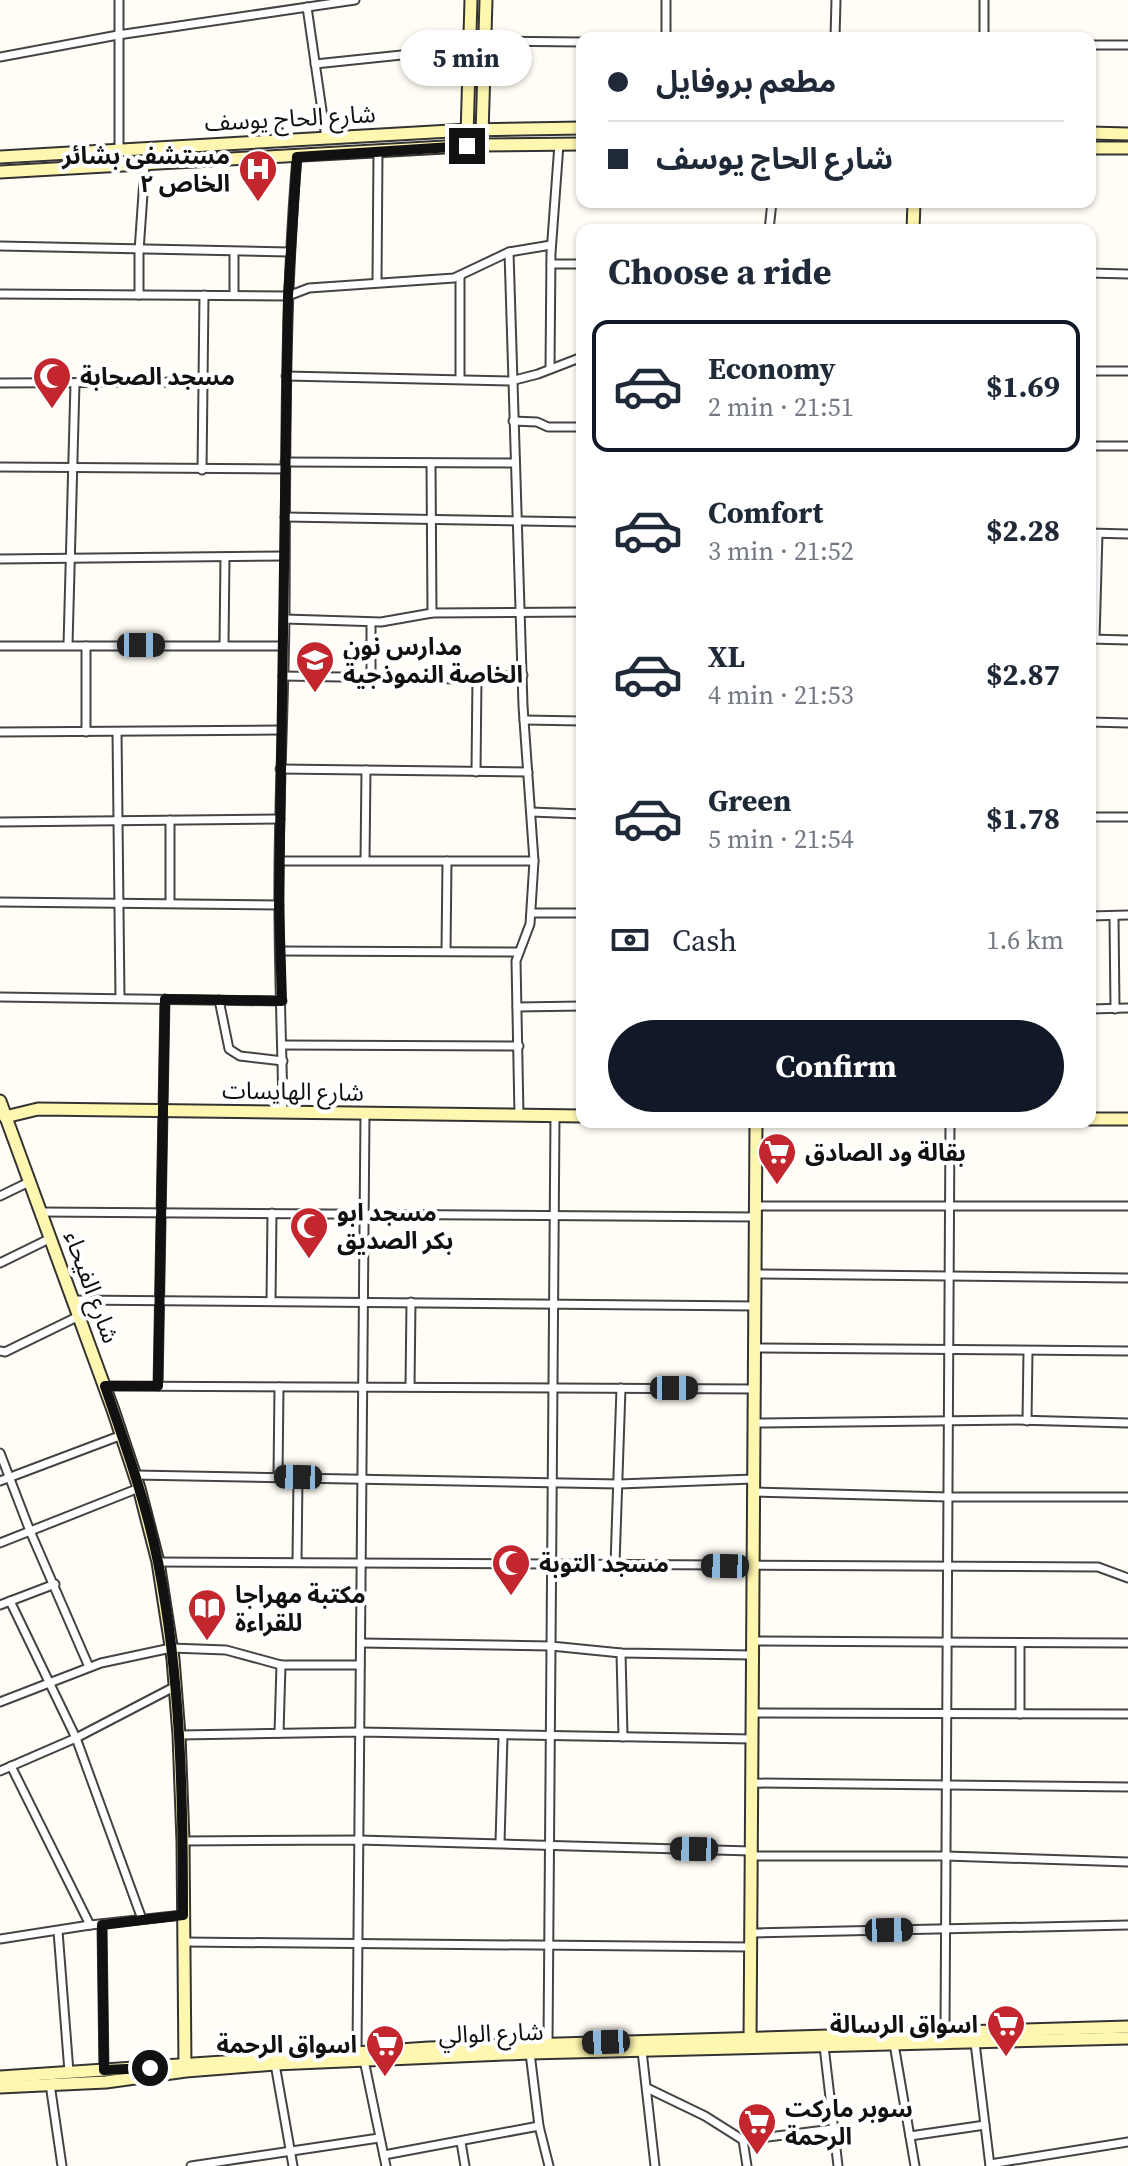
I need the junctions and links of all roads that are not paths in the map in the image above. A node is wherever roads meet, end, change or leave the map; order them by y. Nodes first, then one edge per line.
1 (119, 0) edge
2 (355, 0) edge
3 (471, 0) edge
4 (486, 0) edge
5 (666, 0) edge
6 (836, 0) edge
7 (984, 0) edge
8 (307, 7) junction
9 (666, 32) edge
10 (835, 32) edge
11 (984, 32) edge
12 (118, 35) junction
13 (483, 41) junction
14 (576, 42) edge
15 (1096, 45) edge
16 (1128, 45) edge
17 (469, 48) junction
18 (0, 57) edge
19 (315, 64) junction
20 (576, 128) edge
21 (468, 130) junction
22 (483, 130) junction
23 (1096, 133) edge
24 (1128, 134) edge
25 (326, 138) junction
26 (559, 144) junction
27 (576, 144) edge
28 (480, 145) junction
29 (467, 146) junction
30 (1096, 148) edge
31 (1128, 148) edge
32 (119, 149) junction
33 (378, 152) junction
34 (0, 157) edge
35 (297, 157) junction
36 (145, 165) junction
37 (0, 172) edge
38 (551, 245) junction
39 (0, 246) edge
40 (139, 251) junction
41 (234, 252) junction
42 (289, 252) junction
43 (509, 252) junction
44 (551, 264) junction
45 (576, 264) edge
46 (1096, 273) edge
47 (1128, 274) edge
48 (460, 276) junction
49 (377, 282) junction
50 (0, 294) edge
51 (139, 295) junction
52 (204, 295) junction
53 (234, 295) junction
54 (288, 296) junction
55 (576, 359) edge
56 (550, 369) junction
57 (1096, 371) edge
58 (1128, 371) edge
59 (286, 376) junction
60 (460, 379) junction
61 (511, 381) junction
62 (201, 382) junction
63 (0, 383) edge
64 (75, 383) junction
65 (513, 421) junction
66 (576, 427) edge
67 (1096, 446) edge
68 (1128, 446) edge
69 (431, 463) junction
70 (515, 463) junction
71 (73, 466) junction
72 (285, 466) junction
73 (0, 467) edge
74 (202, 470) junction
75 (285, 517) junction
76 (432, 519) junction
77 (518, 520) junction
78 (576, 522) edge
79 (1096, 534) edge
80 (1128, 534) edge
81 (285, 556) junction
82 (225, 557) junction
83 (70, 558) junction
84 (0, 559) edge
85 (522, 611) junction
86 (576, 612) edge
87 (432, 613) junction
88 (285, 619) junction
89 (371, 622) junction
90 (1096, 639) edge
91 (1128, 640) edge
92 (68, 645) junction
93 (224, 645) junction
94 (0, 646) edge
95 (86, 646) junction
96 (284, 646) junction
97 (523, 675) junction
98 (283, 676) junction
99 (477, 677) junction
100 (371, 678) junction
101 (524, 720) junction
102 (576, 721) edge
103 (1096, 722) edge
104 (1128, 723) edge
105 (280, 730) junction
106 (0, 732) edge
107 (86, 732) junction
108 (117, 732) junction
109 (280, 769) junction
110 (366, 770) junction
111 (476, 772) junction
112 (528, 772) junction
113 (531, 812) junction
114 (576, 814) edge
115 (1096, 817) edge
116 (1128, 817) edge
117 (280, 819) junction
118 (170, 820) junction
119 (118, 821) junction
120 (0, 822) edge
121 (365, 860) junction
122 (280, 861) junction
123 (447, 861) junction
124 (534, 861) junction
125 (0, 902) edge
126 (119, 903) junction
127 (170, 903) junction
128 (279, 905) junction
129 (532, 913) junction
130 (576, 913) edge
131 (1128, 915) edge
132 (1096, 916) edge
133 (1114, 916) junction
134 (280, 951) junction
135 (446, 951) junction
136 (518, 952) junction
137 (0, 997) edge
138 (120, 998) junction
139 (165, 999) junction
140 (219, 1000) junction
141 (282, 1001) junction
142 (576, 1006) edge
143 (517, 1007) junction
144 (1128, 1008) edge
145 (1096, 1009) edge
146 (1115, 1009) junction
147 (282, 1045) junction
148 (519, 1046) junction
149 (283, 1061) junction
150 (0, 1101) edge
151 (164, 1112) junction
152 (283, 1112) junction
153 (365, 1114) junction
154 (519, 1115) junction
155 (555, 1116) junction
156 (576, 1116) edge
157 (2, 1118) edge
158 (1096, 1119) edge
159 (1128, 1119) edge
160 (756, 1128) edge
161 (950, 1128) edge
162 (29, 1182) junction
163 (0, 1196) edge
164 (949, 1206) junction
165 (1128, 1206) edge
166 (41, 1212) junction
167 (755, 1212) junction
168 (162, 1213) junction
169 (272, 1213) junction
170 (365, 1214) junction
171 (555, 1216) junction
172 (51, 1238) junction
173 (0, 1263) edge
174 (755, 1274) junction
175 (948, 1276) junction
176 (1128, 1278) edge
177 (73, 1300) junction
178 (160, 1300) junction
179 (271, 1301) junction
180 (364, 1301) junction
181 (411, 1302) junction
182 (554, 1305) junction
183 (755, 1306) junction
184 (79, 1316) junction
185 (754, 1348) junction
186 (0, 1351) edge
187 (949, 1351) junction
188 (1028, 1351) junction
189 (1128, 1351) edge
190 (105, 1386) junction
191 (158, 1386) junction
192 (279, 1387) junction
193 (363, 1387) junction
194 (410, 1387) junction
195 (553, 1388) junction
196 (621, 1388) junction
197 (754, 1389) junction
198 (950, 1421) junction
199 (1027, 1421) junction
200 (754, 1423) junction
201 (1128, 1423) edge
202 (122, 1435) junction
203 (0, 1453) edge
204 (135, 1475) junction
205 (278, 1476) junction
206 (10, 1477) junction
207 (298, 1477) junction
208 (362, 1478) junction
209 (0, 1481) edge
210 (553, 1483) junction
211 (619, 1484) junction
212 (753, 1486) junction
213 (139, 1488) junction
214 (949, 1497) junction
215 (1128, 1497) edge
216 (30, 1531) junction
217 (0, 1543) edge
218 (158, 1562) junction
219 (297, 1562) junction
220 (361, 1563) junction
221 (552, 1564) junction
222 (615, 1564) junction
223 (753, 1566) junction
224 (949, 1566) junction
225 (1128, 1578) edge
226 (55, 1584) junction
227 (10, 1601) junction
228 (0, 1605) edge
229 (752, 1641) junction
230 (361, 1643) junction
231 (948, 1643) junction
232 (1020, 1643) junction
233 (1128, 1643) edge
234 (551, 1646) junction
235 (171, 1648) junction
236 (621, 1653) junction
237 (752, 1655) junction
238 (281, 1665) junction
239 (360, 1665) junction
240 (89, 1667) junction
241 (51, 1682) junction
242 (176, 1686) junction
243 (0, 1702) edge
244 (752, 1713) junction
245 (1020, 1714) junction
246 (1128, 1714) edge
247 (948, 1715) junction
248 (360, 1732) junction
249 (279, 1733) junction
250 (179, 1735) junction
251 (551, 1735) junction
252 (503, 1736) junction
253 (623, 1737) junction
254 (76, 1738) junction
255 (752, 1739) junction
256 (11, 1766) junction
257 (0, 1771) edge
258 (752, 1783) junction
259 (947, 1787) junction
260 (1128, 1787) edge
261 (359, 1840) junction
262 (183, 1841) junction
263 (500, 1843) junction
264 (550, 1845) junction
265 (751, 1853) junction
266 (946, 1856) junction
267 (1128, 1862) edge
268 (183, 1915) junction
269 (142, 1919) junction
270 (90, 1925) junction
271 (102, 1925) junction
272 (1128, 1925) edge
273 (945, 1929) junction
274 (58, 1931) junction
275 (751, 1933) junction
276 (0, 1939) edge
277 (184, 1942) junction
278 (358, 1945) junction
279 (549, 1945) junction
280 (750, 1947) junction
281 (1128, 2027) edge
282 (945, 2032) junction
283 (1128, 2038) edge
284 (750, 2043) junction
285 (975, 2043) junction
286 (548, 2044) junction
287 (894, 2044) junction
288 (824, 2046) junction
289 (642, 2051) junction
290 (530, 2053) junction
291 (361, 2056) junction
292 (275, 2064) junction
293 (185, 2067) junction
294 (104, 2070) junction
295 (69, 2072) junction
296 (0, 2077) edge
297 (50, 2084) junction
298 (0, 2087) edge
299 (647, 2088) junction
300 (985, 2125) junction
301 (539, 2126) junction
302 (833, 2129) junction
303 (910, 2136) junction
304 (379, 2138) junction
305 (743, 2140) junction
306 (461, 2142) junction
307 (1128, 2142) edge
308 (290, 2151) junction
309 (384, 2155) junction
310 (990, 2165) edge
311 (62, 2166) edge
312 (191, 2166) edge
313 (293, 2166) edge
314 (386, 2166) edge
315 (465, 2166) edge
316 (549, 2166) edge
317 (655, 2166) edge
318 (747, 2166) edge
319 (838, 2166) edge
320 (915, 2166) edge

1 - 12 street
2 - 8 street
3 - 17 street
4 - 13 street
5 - 9 street
6 - 10 street
7 - 11 street
8 - 12 street
8 - 19 street
12 - 18 street
12 - 32 street
13 - 14 street
13 - 22 street
15 - 16 street
17 - 19 street
17 - 21 street
19 - 25 street
20 - 22 street, شارع الحاج يوسف
21 - 22 street, شارع الحاج يوسف
21 - 25 street, شارع الحاج يوسف
21 - 29 street
22 - 28 street
23 - 24 street
25 - 32 street, شارع الحاج يوسف
26 - 27 street, شارع الحاج يوسف
26 - 28 street, شارع الحاج يوسف
26 - 38 street
28 - 29 street, شارع الحاج يوسف
29 - 33 street, شارع الحاج يوسف
30 - 31 street
32 - 34 street, شارع الحاج يوسف
33 - 35 street, شارع الحاج يوسف
33 - 49 street
35 - 36 street, شارع الحاج يوسف
35 - 42 street
36 - 37 street, شارع الحاج يوسف
36 - 40 street
38 - 43 street
38 - 44 street
39 - 40 street
40 - 41 street
40 - 51 street
41 - 42 street
41 - 53 street
42 - 54 street
43 - 48 street
43 - 61 street
44 - 45 street
44 - 56 street
46 - 47 street
48 - 49 street
48 - 60 street
49 - 54 street
50 - 51 street
51 - 52 street
52 - 53 street
52 - 62 street
53 - 54 street
54 - 59 street
55 - 56 street
56 - 61 street
57 - 58 street
59 - 60 street
59 - 72 street
60 - 61 street
61 - 65 street
62 - 64 street
62 - 74 street
63 - 64 street
64 - 71 street
65 - 66 street
65 - 70 street
67 - 68 street
69 - 70 street
69 - 72 street
69 - 76 street
70 - 77 street
71 - 73 street
71 - 74 street
71 - 83 street
72 - 74 street
72 - 75 street
75 - 76 street
75 - 81 street
76 - 77 street
76 - 87 street
77 - 78 street
77 - 85 street
79 - 80 street
81 - 82 street
81 - 88 street
82 - 83 street
82 - 93 street
83 - 84 street
83 - 92 street
85 - 86 street
85 - 87 street
85 - 97 street
87 - 89 street
88 - 89 street
88 - 96 street
89 - 100 street
90 - 91 street
92 - 94 street
92 - 95 street
93 - 95 street
93 - 96 street
95 - 107 street
96 - 98 street
97 - 99 street
97 - 101 street
98 - 100 street
98 - 105 street
99 - 100 street
99 - 111 street
101 - 102 street
101 - 112 street
103 - 104 street
105 - 108 street
105 - 109 street
106 - 107 street
107 - 108 street
108 - 119 street
109 - 110 street
109 - 117 street
110 - 111 street
110 - 121 street
111 - 112 street
112 - 113 street
113 - 114 street
113 - 124 street
115 - 116 street
117 - 118 street
117 - 122 street
118 - 119 street
118 - 127 street
119 - 120 street
119 - 126 street
121 - 122 street
121 - 123 street
122 - 128 street
123 - 124 street
123 - 135 street
124 - 129 street
125 - 126 street
126 - 127 street
126 - 138 street
127 - 128 street
128 - 134 street
129 - 130 street
129 - 136 street
131 - 133 street
132 - 133 street
133 - 146 street
134 - 135 street
134 - 141 street
135 - 136 street
136 - 143 street
137 - 138 street
138 - 139 street
139 - 140 street
139 - 151 street
140 - 141 street
140 - 149 street
141 - 147 street
142 - 143 street
143 - 148 street
144 - 146 street
145 - 146 street
147 - 148 street
147 - 149 street
148 - 154 street
149 - 152 street
150 - 157 street, شارع الفيحاء
151 - 152 street, شارع الهايسات
151 - 157 street, شارع الهايسات
151 - 168 street
152 - 153 street, شارع الهايسات
153 - 154 street, شارع الهايسات
153 - 170 street
154 - 155 street, شارع الهايسات
155 - 156 street, شارع الهايسات
155 - 171 street
157 - 162 street, شارع الفيحاء
158 - 159 street
160 - 167 street
161 - 164 street
162 - 163 street
162 - 166 street, شارع الفيحاء
164 - 165 street
164 - 167 street
164 - 175 street
166 - 168 street
166 - 172 street, شارع الفيحاء
167 - 171 street
167 - 174 street
168 - 169 street
168 - 178 street
169 - 170 street
169 - 179 street
170 - 171 street
170 - 180 street
171 - 182 street
172 - 173 street
172 - 177 street, شارع الفيحاء
174 - 175 street
174 - 183 street
175 - 176 street
175 - 187 street
177 - 178 street
177 - 184 street, شارع الفيحاء
178 - 179 street
178 - 191 street
179 - 180 street
180 - 181 street
180 - 193 street
181 - 182 street
181 - 194 street
182 - 183 street
182 - 195 street
183 - 185 street
184 - 186 street
184 - 190 street, شارع الفيحاء
185 - 187 street
185 - 197 street
187 - 188 street
187 - 198 street
188 - 189 street
188 - 199 street
190 - 191 street
190 - 202 street, شارع الفيحاء
191 - 192 street
192 - 193 street
192 - 205 street
193 - 194 street
193 - 208 street
194 - 195 street
195 - 196 street
195 - 210 street
196 - 197 street
196 - 211 street
197 - 200 street
198 - 199 street
198 - 200 street
198 - 214 street
199 - 201 street
200 - 212 street
202 - 204 street, شارع الفيحاء
202 - 206 street
203 - 206 street
204 - 205 street
204 - 213 street, شارع الفيحاء
205 - 207 street
206 - 209 street
206 - 216 street
207 - 208 street
207 - 219 street
208 - 210 street
208 - 220 street
210 - 211 street
210 - 221 street
211 - 212 street
211 - 222 street
212 - 214 street
212 - 223 street
213 - 216 street
213 - 218 street, شارع الفيحاء
214 - 215 street
214 - 224 street
216 - 217 street
216 - 226 street
218 - 219 street
218 - 235 street, شارع الفيحاء
219 - 220 street
220 - 221 street
220 - 230 street
221 - 222 street
221 - 234 street
222 - 223 street
223 - 224 street
223 - 229 street
224 - 225 street
224 - 231 street
226 - 227 street
226 - 240 street
227 - 228 street
227 - 241 street
229 - 231 street
229 - 237 street
230 - 234 street
230 - 239 street
231 - 232 street
231 - 247 street
232 - 233 street
232 - 245 street
234 - 236 street
234 - 251 street
235 - 238 street
235 - 240 street
235 - 242 street, شارع الفيحاء
236 - 237 street
236 - 253 street
237 - 244 street
238 - 239 street
238 - 249 street
239 - 248 street
240 - 241 street
241 - 243 street
241 - 254 street
242 - 250 street, شارع الفيحاء
242 - 254 street
244 - 247 street
244 - 255 street
245 - 246 street
245 - 247 street
247 - 259 street
248 - 249 street
248 - 252 street
248 - 261 street
249 - 250 street
250 - 262 street, شارع الفيحاء
251 - 252 street
251 - 253 street
251 - 264 street
252 - 263 street
253 - 255 street
254 - 256 street
254 - 269 street
255 - 258 street
256 - 257 street
256 - 270 street
258 - 259 street
258 - 265 street
259 - 260 street
259 - 266 street
261 - 262 street
261 - 263 street
261 - 278 street
262 - 268 street, شارع الفيحاء
263 - 264 street
264 - 265 street
264 - 279 street
265 - 266 street
265 - 275 street
266 - 267 street
266 - 273 street
268 - 269 street
268 - 277 street, شارع الفيحاء
269 - 271 street
270 - 271 street
270 - 274 street
271 - 294 street
272 - 273 street
273 - 275 street
273 - 282 street
274 - 276 street
274 - 295 street
275 - 280 street
277 - 278 street
277 - 293 street, شارع الفيحاء
278 - 279 street
278 - 291 street
279 - 280 street
279 - 286 street
280 - 284 street
281 - 282 street, شارع الوالي
282 - 284 street, شارع الوالي
283 - 285 street, شارع الوالي
284 - 286 street, شارع الوالي
284 - 288 street, شارع الوالي
284 - 289 street, شارع الوالي
285 - 287 street, شارع الوالي
285 - 300 street
286 - 291 street, شارع الوالي
287 - 288 street, شارع الوالي
287 - 303 street
288 - 302 street
289 - 290 street, شارع الوالي
289 - 299 street
290 - 291 street, شارع الوالي
290 - 301 street
291 - 292 street, شارع الوالي
291 - 293 street, شارع الوالي
291 - 304 street
292 - 293 street, شارع الوالي
292 - 308 street
293 - 294 street, شارع الوالي
293 - 297 street, شارع الوالي
294 - 295 street, شارع الوالي
295 - 296 street, شارع الوالي
297 - 298 street, شارع الوالي
297 - 311 street
299 - 305 street
299 - 317 street
300 - 303 street
300 - 310 street
301 - 306 street
301 - 316 street
302 - 305 street
302 - 319 street
303 - 320 street
304 - 308 street
304 - 309 street
305 - 318 street
306 - 309 street
306 - 315 street
307 - 310 street
308 - 312 street
308 - 313 street
309 - 314 street

